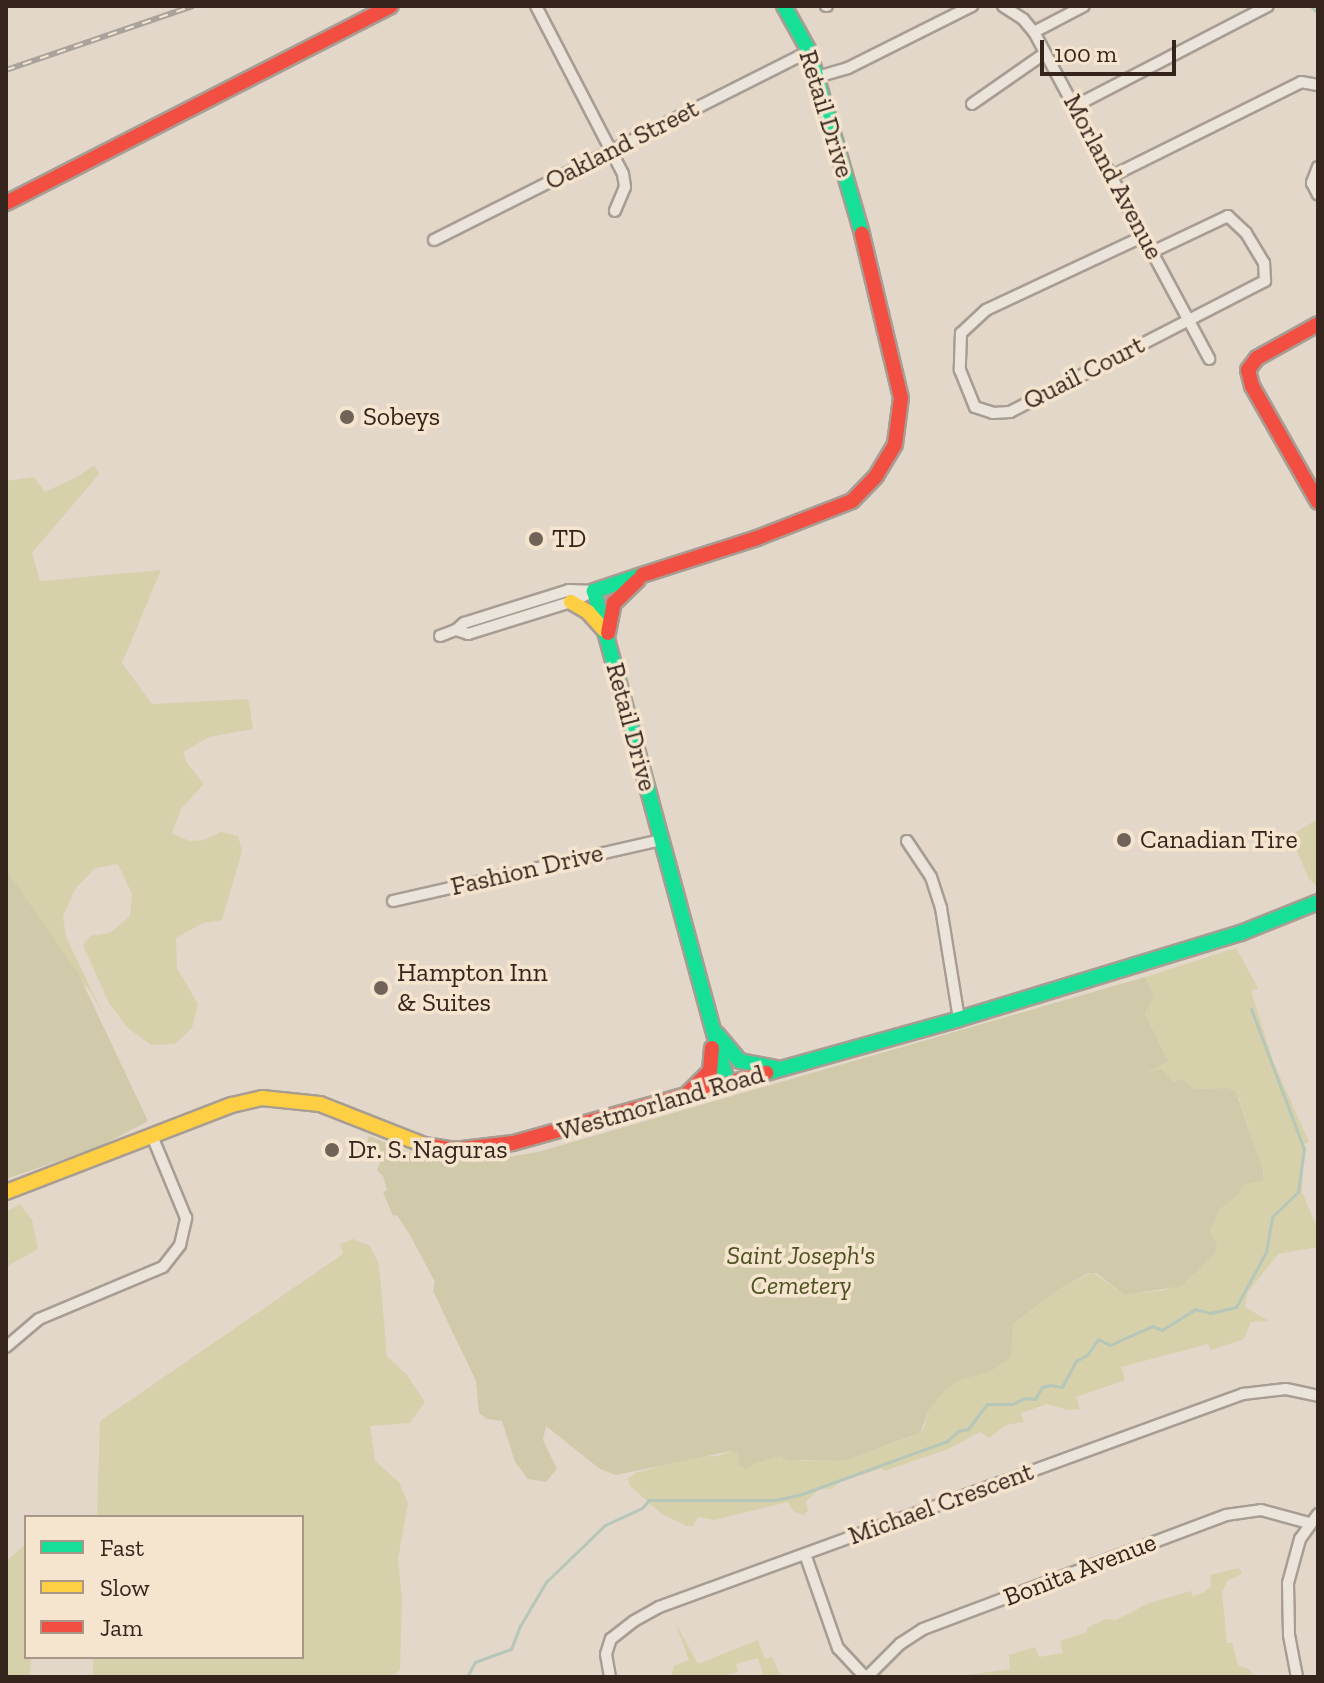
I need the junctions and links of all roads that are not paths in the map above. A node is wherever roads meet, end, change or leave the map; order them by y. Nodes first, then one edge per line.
1 (391, 6) edge
2 (536, 6) edge
3 (784, 6) edge
4 (972, 6) edge
5 (1003, 6) edge
6 (1084, 6) edge
7 (1268, 6) edge
8 (1034, 32) junction
9 (809, 51) junction
10 (1045, 53) junction
11 (817, 77) junction
12 (1318, 84) edge
13 (972, 104) dead end
14 (1075, 106) junction
15 (611, 151) junction
16 (1318, 167) edge
17 (1112, 176) junction
18 (1318, 195) edge
19 (6, 203) edge
20 (615, 211) dead end
21 (1144, 236) junction
22 (434, 240) dead end
23 (1152, 252) junction
24 (1188, 319) junction
25 (1318, 324) edge
26 (1209, 359) dead end
27 (1318, 502) edge
28 (647, 574) junction
29 (594, 591) junction
30 (571, 602) junction
31 (456, 630) junction
32 (440, 636) dead end
33 (608, 637) junction
34 (662, 840) junction
35 (907, 841) dead end
36 (393, 901) dead end
37 (1318, 902) edge
38 (959, 1019) junction
39 (712, 1027) junction
40 (786, 1068) junction
41 (728, 1085) junction
42 (680, 1099) junction
43 (152, 1136) junction
44 (6, 1192) edge
45 (6, 1347) edge
46 (1318, 1396) edge
47 (1318, 1514) edge
48 (1309, 1523) junction
49 (805, 1554) junction
50 (610, 1677) edge
51 (866, 1677) edge
52 (1297, 1677) edge

1 - 19 street
2 - 15 street
3 - 9 street, Retail Drive
4 - 11 street
5 - 8 street, Morland Avenue
6 - 8 street
7 - 14 street
8 - 10 street, Morland Avenue
9 - 11 street, Retail Drive
9 - 15 street, Oakland Street
10 - 13 street
10 - 14 street, Morland Avenue
11 - 28 street, Retail Drive
12 - 17 street
14 - 17 street, Morland Avenue
15 - 20 street
15 - 22 street, Oakland Street
16 - 18 street
17 - 21 street, Morland Avenue
21 - 23 street, Morland Avenue
21 - 24 street, Quail Court
23 - 24 street, Morland Avenue
23 - 24 street
24 - 26 street, Morland Avenue
25 - 27 street
28 - 29 street, Retail Drive
28 - 33 street
29 - 30 street
29 - 31 street
29 - 33 street, Retail Drive
30 - 31 street
30 - 33 street
31 - 32 street
33 - 34 street, Retail Drive
34 - 36 street, Fashion Drive
34 - 39 street, Retail Drive
35 - 38 street
37 - 38 street, Westmorland Road
38 - 40 street, Westmorland Road
39 - 40 street
39 - 41 street, Retail Drive
39 - 42 street
40 - 41 street, Westmorland Road
41 - 42 street, Westmorland Road
42 - 43 street, Westmorland Road
43 - 44 street, Westmorland Road
43 - 45 street
46 - 49 street, Michael Crescent
47 - 48 street
48 - 51 street, Bonita Avenue
48 - 52 street
49 - 50 street, Michael Crescent
49 - 51 street

